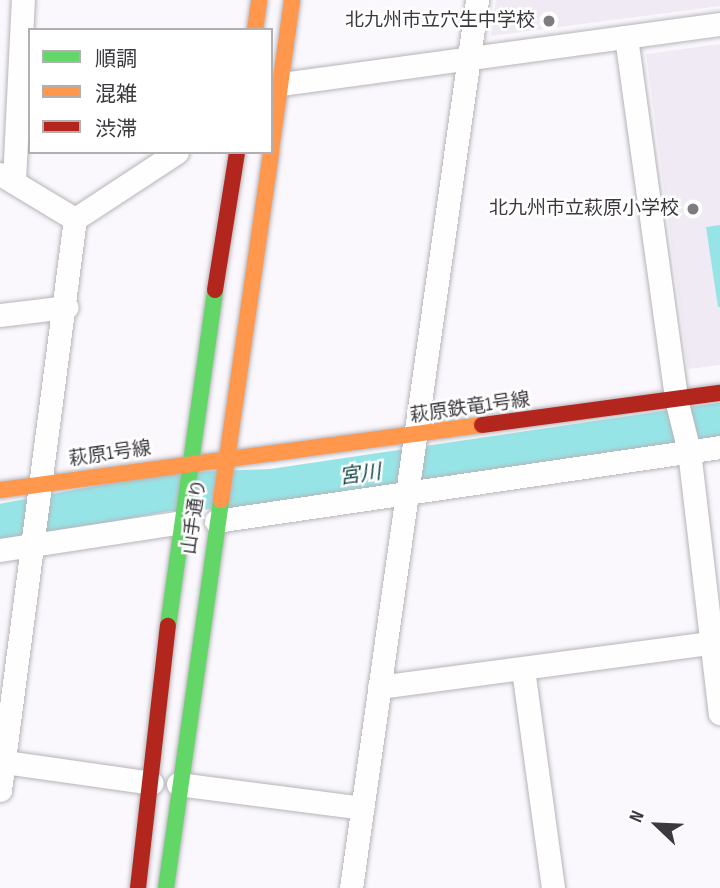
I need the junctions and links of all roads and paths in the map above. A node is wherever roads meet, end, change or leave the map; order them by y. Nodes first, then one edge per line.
1 (23, 0) edge
2 (259, 0) edge
3 (292, 0) edge
4 (477, 0) edge
5 (720, 24) edge
6 (255, 28) edge
7 (626, 37) junction
8 (470, 54) junction
9 (281, 84) junction
10 (273, 138) edge
11 (174, 154) edge
12 (237, 154) edge
13 (271, 154) edge
14 (7, 178) edge
15 (75, 219) junction
16 (67, 307) junction
17 (0, 316) edge
18 (720, 393) edge
19 (678, 405) junction
20 (413, 445) junction
21 (720, 447) edge
22 (689, 451) junction
23 (224, 466) junction
24 (187, 471) junction
25 (408, 486) junction
26 (0, 490) edge
27 (39, 491) junction
28 (217, 514) junction
29 (182, 518) junction
30 (35, 540) junction
31 (0, 550) edge
32 (715, 638) edge
33 (523, 669) junction
34 (379, 687) junction
35 (720, 713) edge
36 (5, 762) junction
37 (152, 783) junction
38 (178, 784) junction
39 (0, 790) edge
40 (362, 808) junction
41 (138, 888) edge
42 (166, 888) edge
43 (351, 888) edge
44 (553, 888) edge

1 - 14 street
2 - 6 street
3 - 9 street, 山手通り
4 - 8 street
5 - 7 street
7 - 8 street
7 - 19 street
8 - 9 street
8 - 20 street
9 - 10 street, 山手通り
11 - 15 street
12 - 24 street, 山手通り
13 - 23 street, 山手通り
14 - 15 street
15 - 16 street
16 - 17 street
16 - 27 street
18 - 19 street, 萩原鉄竜1号線
19 - 20 street, 萩原鉄竜1号線
19 - 22 street
20 - 23 street, 萩原鉄竜1号線
20 - 25 street
21 - 22 street
22 - 25 street
22 - 32 street
23 - 24 street, 萩原1号線
23 - 28 street, 山手通り
24 - 27 street, 萩原1号線
24 - 29 street, 山手通り
25 - 28 street
25 - 34 street
26 - 27 street, 萩原1号線
27 - 30 street
28 - 38 street, 山手通り
29 - 30 street
29 - 37 street, 山手通り
30 - 31 street
30 - 36 street
32 - 33 street
32 - 35 street
33 - 34 street
33 - 44 street
34 - 40 street
36 - 37 street
36 - 39 street
37 - 41 street, 山手通り
38 - 40 street
38 - 42 street, 山手通り
40 - 43 street

